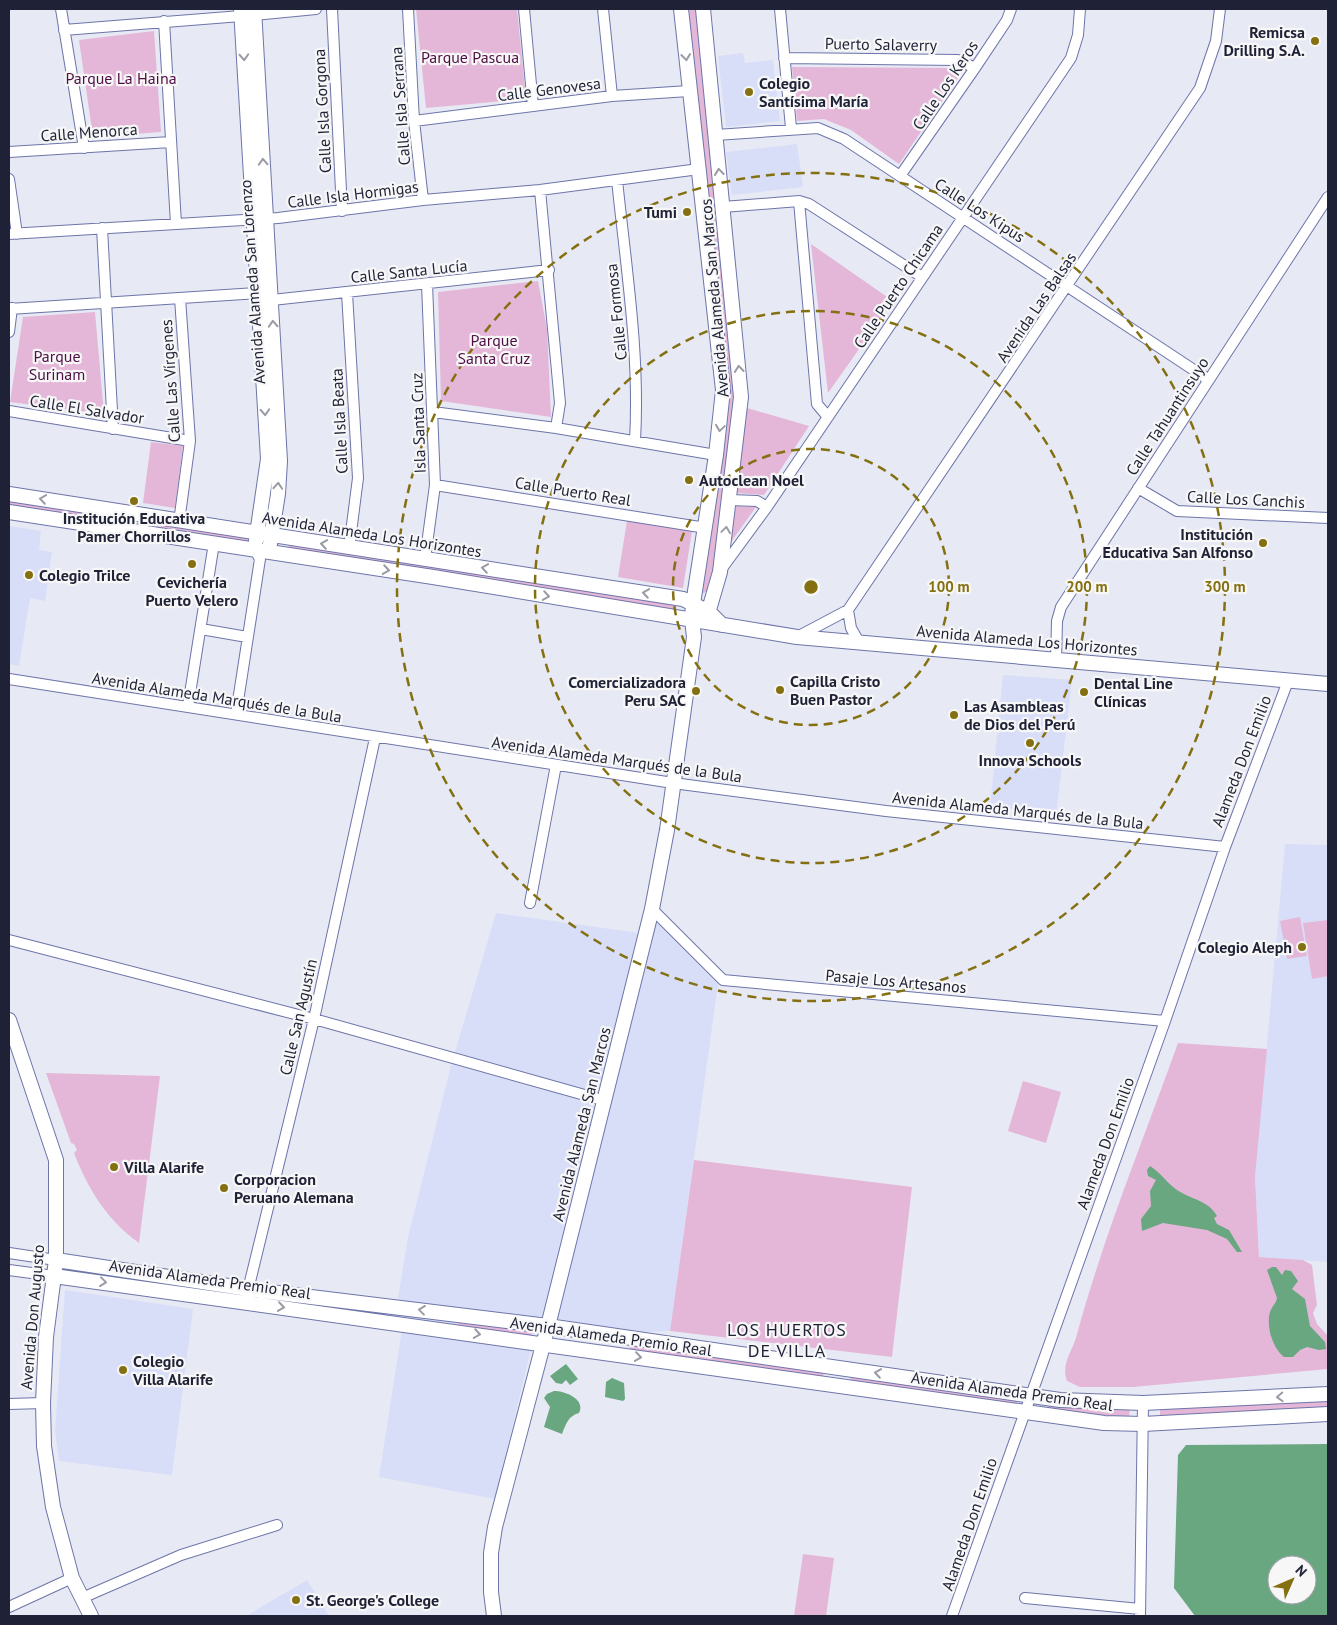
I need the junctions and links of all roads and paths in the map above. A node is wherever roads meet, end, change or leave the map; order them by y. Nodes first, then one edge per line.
1 (61, 9) edge
2 (316, 9) edge
3 (332, 9) edge
4 (408, 9) edge
5 (524, 9) edge
6 (603, 9) edge
7 (681, 9) edge
8 (704, 9) edge
9 (780, 9) edge
10 (1011, 9) edge
11 (1080, 9) edge
12 (1220, 9) edge
13 (248, 12) edge
14 (164, 21) junction
15 (64, 30) junction
16 (784, 58) junction
17 (975, 68) junction
18 (689, 91) junction
19 (612, 96) junction
20 (533, 106) junction
21 (414, 121) junction
22 (791, 128) junction
23 (716, 134) junction
24 (171, 142) junction
25 (84, 148) junction
26 (9, 152) edge
27 (699, 169) junction
28 (900, 176) junction
29 (9, 179) edge
30 (617, 180) junction
31 (540, 190) junction
32 (1328, 197) edge
33 (423, 200) junction
34 (799, 201) junction
35 (723, 207) junction
36 (342, 211) junction
37 (963, 217) junction
38 (260, 219) junction
39 (176, 224) junction
40 (102, 228) junction
41 (13, 234) edge
42 (549, 270) junction
43 (922, 277) junction
44 (427, 284) junction
45 (1068, 286) junction
46 (258, 293) junction
47 (347, 293) junction
48 (180, 298) junction
49 (272, 300) junction
50 (106, 303) junction
51 (10, 308) edge
52 (9, 332) edge
53 (1209, 380) junction
54 (9, 412) edge
55 (434, 412) junction
56 (828, 417) junction
57 (556, 428) junction
58 (112, 429) junction
59 (190, 441) junction
60 (635, 441) junction
61 (716, 455) junction
62 (435, 485) junction
63 (1138, 488) junction
64 (9, 494) edge
65 (730, 500) junction
66 (767, 507) junction
67 (9, 512) edge
68 (1328, 518) edge
69 (179, 522) junction
70 (706, 528) junction
71 (264, 535) junction
72 (214, 543) junction
73 (349, 548) junction
74 (261, 553) junction
75 (426, 559) junction
76 (720, 572) junction
77 (693, 604) junction
78 (848, 610) junction
79 (702, 618) junction
80 (201, 629) junction
81 (247, 637) junction
82 (797, 637) junction
83 (860, 644) junction
84 (1056, 660) junction
85 (9, 679) edge
86 (1288, 681) junction
87 (1328, 684) edge
88 (188, 706) junction
89 (236, 714) junction
90 (375, 738) junction
91 (556, 765) junction
92 (674, 783) junction
93 (1225, 847) junction
94 (530, 903) dead end
95 (652, 909) junction
96 (9, 940) edge
97 (314, 1019) junction
98 (9, 1020) edge
99 (1165, 1022) junction
100 (606, 1101) junction
101 (9, 1253) edge
102 (56, 1260) junction
103 (9, 1270) edge
104 (54, 1276) junction
105 (168, 1284) junction
106 (246, 1295) junction
107 (397, 1307) junction
108 (445, 1313) junction
109 (395, 1323) junction
110 (548, 1326) junction
111 (443, 1329) junction
112 (543, 1344) junction
113 (1328, 1394) edge
114 (1030, 1395) junction
115 (43, 1403) junction
116 (1143, 1403) junction
117 (9, 1404) edge
118 (1025, 1411) junction
119 (1328, 1414) edge
120 (1143, 1424) junction
121 (277, 1525) dead end
122 (72, 1578) junction
123 (82, 1598) junction
124 (1025, 1598) dead end
125 (9, 1607) edge
126 (1140, 1613) edge
127 (90, 1616) edge
128 (494, 1616) edge
129 (952, 1616) edge

1 - 15 street
2 - 13 street
3 - 36 street, Calle Isla Gorgona
4 - 21 street, Calle Isla Serrana
5 - 20 street
6 - 19 street
7 -> 18 street, Avenida Alameda San Marcos
8 - 23 street, Avenida Alameda San Marcos
9 - 16 street
10 - 17 street, Calle Los Keros
11 - 37 street, Calle Puerto Chicama
12 - 45 street, Avenida Las Balsas
13 - 14 street
13 - 38 street, Avenida Alameda San Lorenzo
14 - 15 street
14 - 24 street
15 - 25 street
16 - 17 street, Puerto Salaverry
16 - 22 street
17 - 28 street, Calle Los Keros
18 - 19 street, Calle Genovesa
18 - 27 street, Avenida Alameda San Marcos
19 - 20 street, Calle Genovesa
20 - 21 street, Calle Genovesa
21 - 33 street, Calle Isla Serrana
22 - 23 street, Calle Los Kipus
22 - 28 street, Calle Los Kipus
35 -> 23 street, Avenida Alameda San Marcos
24 - 25 street, Calle Menorca
24 - 39 street
25 - 26 street, Calle Menorca
27 - 30 street, Calle Isla Hormigas
27 -> 61 street, Avenida Alameda San Marcos
28 - 37 street, Calle Los Kipus
29 - 41 street
30 - 31 street, Calle Isla Hormigas
30 - 60 street, Calle Formosa
31 - 33 street, Calle Isla Hormigas
31 - 42 street
32 - 53 street, Calle Tahuantinsuyo
33 - 36 street, Calle Isla Hormigas
34 - 35 street
34 - 43 street
34 - 56 street
65 -> 35 street, Avenida Alameda San Marcos
36 - 38 street, Calle Isla Hormigas
37 - 43 street, Calle Puerto Chicama
37 - 45 street, Calle Los Kipus
38 - 39 street, Calle Isla Hormigas
38 - 46 street, Avenida Alameda San Lorenzo
38 - 49 street, Avenida Alameda San Lorenzo
39 - 40 street, Calle Isla Hormigas
40 - 41 street, Calle Isla Hormigas
40 - 50 street
42 - 44 street, Calle Santa Lucía
42 - 57 street
43 - 56 street, Calle Puerto Chicama
44 - 47 street, Calle Santa Lucía
44 - 55 street, Isla Santa Cruz
45 - 53 street, Calle Los Kipus
45 - 78 street, Avenida Las Balsas
46 - 48 street
46 -> 71 street, Avenida Alameda San Lorenzo
47 - 49 street, Calle Santa Lucía
47 - 73 street, Calle Isla Beata
48 - 50 street
48 - 59 street, Calle Las Vírgenes
71 -> 49 street, Avenida Alameda San Lorenzo
50 - 51 street
50 - 58 street
51 - 52 street
53 - 63 street, Calle Tahuantinsuyo
54 - 58 street, Calle El Salvador
55 - 57 street
55 - 62 street, Isla Santa Cruz
56 - 66 street, Calle Puerto Chicama
57 - 60 street
58 - 59 street, Calle El Salvador
59 - 69 street, Calle Las Vírgenes
60 - 61 street
61 - 70 street, Avenida Alameda San Marcos
62 - 70 street, Calle Puerto Real
62 - 75 street, Isla Santa Cruz
63 - 68 street, Calle Los Canchis
63 - 84 street, Calle Tahuantinsuyo
69 -> 64 street, Avenida Alameda Los Horizontes
65 - 66 street
76 -> 65 street, Avenida Alameda San Marcos
66 - 76 street, Calle Puerto Chicama
67 - 72 street, Avenida Alameda Los Horizontes
69 - 71 street, Avenida Alameda Los Horizontes
70 - 77 street, Avenida Alameda San Marcos
73 -> 71 street, Avenida Alameda Los Horizontes
71 - 74 street, Avenida Alameda San Lorenzo
72 - 74 street, Avenida Alameda Los Horizontes
72 - 80 street
73 - 75 street, Avenida Alameda Los Horizontes
74 -> 79 street, Avenida Alameda Los Horizontes
74 - 81 street
77 -> 75 street, Avenida Alameda Los Horizontes
76 - 79 street, Avenida Alameda San Marcos
77 - 79 street, Avenida Alameda San Marcos
78 - 82 street, Avenida Las Balsas
78 - 83 street
79 - 82 street, Avenida Alameda Los Horizontes
79 - 92 street, Avenida Alameda San Marcos
80 - 81 street
80 - 88 street
81 - 89 street
82 - 83 street, Avenida Alameda Los Horizontes
83 - 84 street, Avenida Alameda Los Horizontes
84 - 86 street, Avenida Alameda Los Horizontes
85 - 88 street, Avenida Alameda Marqués de la Bula
86 - 87 street, Avenida Alameda Los Horizontes
86 - 93 street, Alameda Don Emilio
88 - 89 street, Avenida Alameda Marqués de la Bula
89 - 90 street, Avenida Alameda Marqués de la Bula
90 - 91 street, Avenida Alameda Marqués de la Bula
90 - 97 street, Calle San Agustín
91 - 92 street, Avenida Alameda Marqués de la Bula
91 - 94 street
92 - 93 street, Avenida Alameda Marqués de la Bula
92 - 95 street, Avenida Alameda San Marcos
93 - 99 street, Alameda Don Emilio
95 - 99 street, Pasaje Los Artesanos
95 - 100 street, Avenida Alameda San Marcos
96 - 97 street
97 - 100 street
97 - 106 street, Calle San Agustín
98 - 102 street, Avenida Don Augusto
99 - 114 street, Alameda Don Emilio
100 - 110 street, Avenida Alameda San Marcos
101 - 102 street, Avenida Alameda Premio Real
102 - 104 street, Avenida Don Augusto
102 - 105 street, Avenida Alameda Premio Real
103 - 104 street, Avenida Alameda Premio Real
104 -> 105 street, Avenida Alameda Premio Real
104 - 115 street, Avenida Don Augusto
105 - 106 street, Avenida Alameda Premio Real
106 - 107 street, Avenida Alameda Premio Real
106 -> 109 street, Avenida Alameda Premio Real
108 -> 107 street, Avenida Alameda Premio Real
107 - 109 street
108 - 110 street, Avenida Alameda Premio Real
108 - 111 street
109 - 111 street, Avenida Alameda Premio Real
110 - 112 street, Avenida Alameda San Marcos
114 -> 110 street, Avenida Alameda Premio Real
111 -> 112 street, Avenida Alameda Premio Real
112 -> 118 street, Avenida Alameda Premio Real
112 - 128 street, Avenida Alameda San Marcos
113 -> 116 street, Avenida Alameda Premio Real
114 - 116 street, Avenida Alameda Premio Real
114 - 118 street, Alameda Don Emilio
115 - 117 street
115 - 122 street, Avenida Don Augusto
116 - 120 street
118 - 120 street, Avenida Alameda Premio Real
118 - 129 street, Alameda Don Emilio
119 - 120 street, Avenida Alameda Premio Real
120 - 126 street
121 - 123 street
122 - 123 street, Avenida Don Augusto
122 - 125 street
123 - 127 street, Avenida Don Augusto
124 - 126 street

